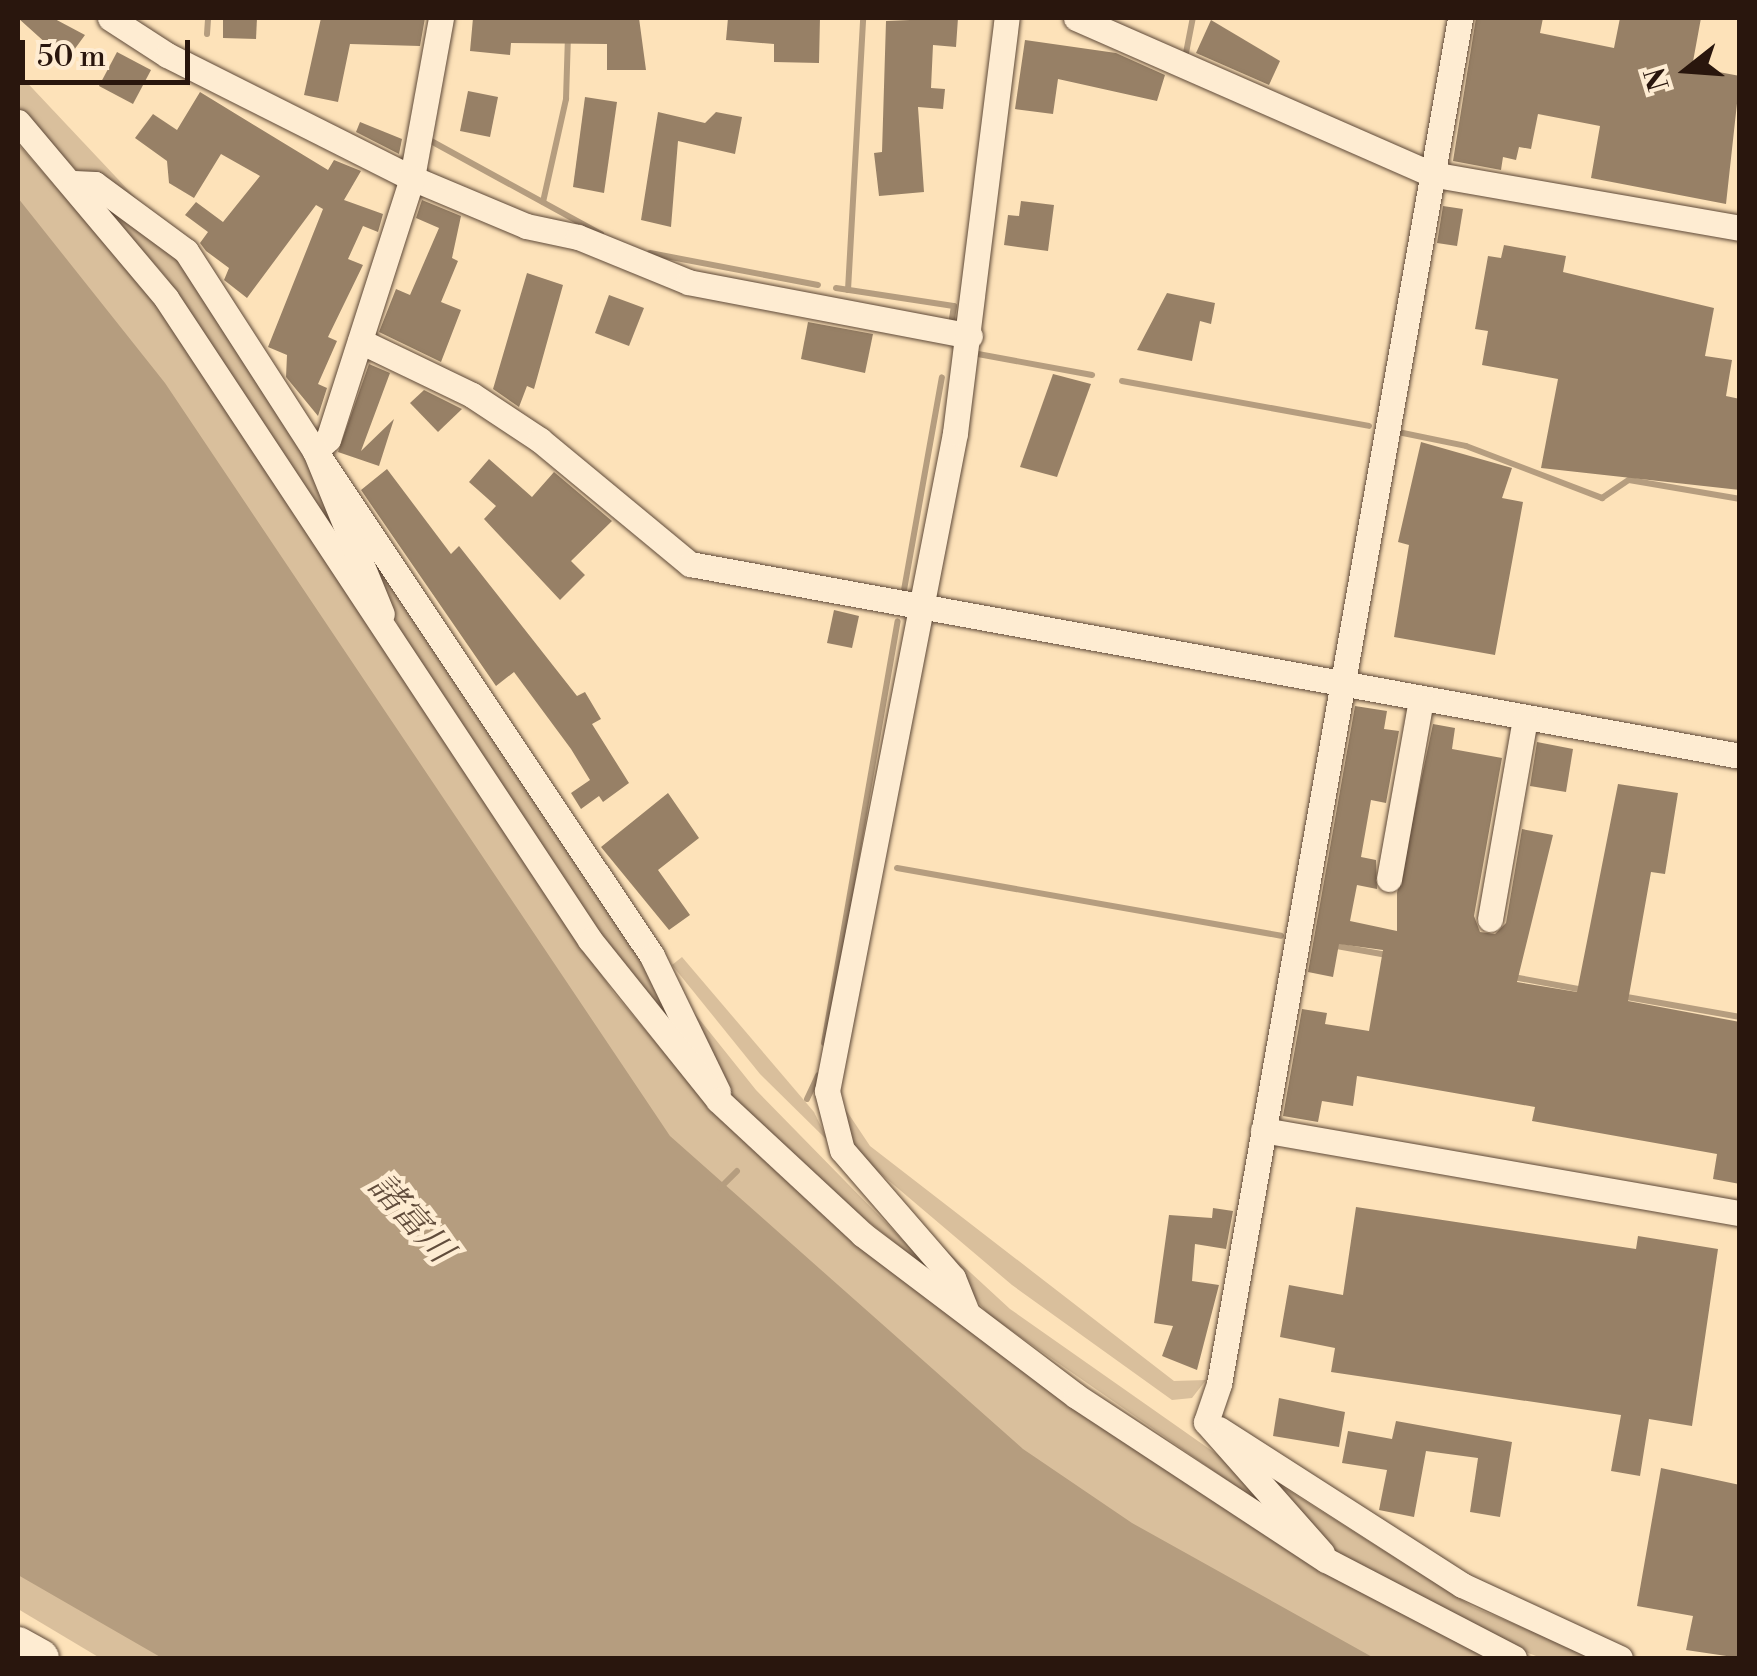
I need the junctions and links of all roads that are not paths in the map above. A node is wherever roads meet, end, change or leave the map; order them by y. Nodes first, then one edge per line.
1 (110, 18) edge
2 (440, 18) edge
3 (1007, 18) edge
4 (1076, 18) edge
5 (1460, 18) edge
6 (18, 122) edge
7 (1432, 174) junction
8 (412, 178) junction
9 (74, 183) junction
10 (1740, 228) edge
11 (970, 336) junction
12 (360, 341) junction
13 (315, 451) junction
14 (919, 608) junction
15 (385, 633) junction
16 (1342, 686) junction
17 (1421, 700) junction
18 (1524, 719) junction
19 (1740, 756) edge
20 (1388, 879) dead end
21 (1490, 919) dead end
22 (718, 1100) junction
23 (1263, 1130) junction
24 (1740, 1213) edge
25 (968, 1313) junction
26 (1206, 1422) junction
27 (1326, 1560) junction
28 (18, 1646) edge
29 (40, 1658) edge
30 (1514, 1658) edge
31 (1620, 1658) edge

1 - 8 street
2 - 8 street
3 - 11 street
4 - 7 street
5 - 7 street
6 - 9 street
7 - 10 street
7 - 16 street
8 - 11 street
8 - 12 street
9 - 13 street
9 - 15 street
11 - 14 street
12 - 13 street
12 - 14 street
13 - 15 street
13 - 22 street
14 - 16 street
14 - 25 street
15 - 22 street
16 - 17 street
16 - 23 street
17 - 18 street
17 - 20 street
18 - 19 street
18 - 21 street
22 - 25 street
23 - 24 street
23 - 26 street
25 - 27 street
26 - 27 street
26 - 31 street
27 - 30 street
28 - 29 main road

